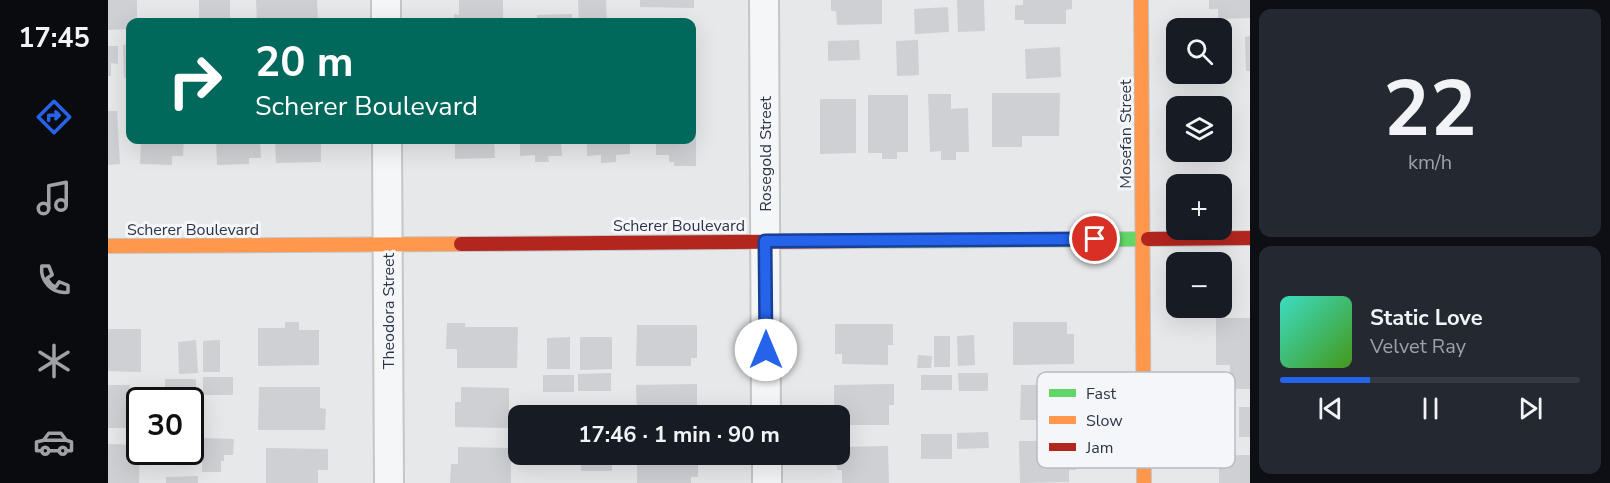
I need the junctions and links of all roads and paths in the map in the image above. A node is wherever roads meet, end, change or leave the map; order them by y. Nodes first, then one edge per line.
1 (386, 0) edge
2 (764, 0) edge
3 (1141, 0) edge
4 (386, 18) edge
5 (387, 144) edge
6 (1250, 238) edge
7 (1142, 239) junction
8 (765, 241) junction
9 (388, 244) junction
10 (108, 246) edge
11 (1143, 372) edge
12 (766, 405) edge
13 (766, 465) edge
14 (1144, 468) edge
15 (389, 483) edge
16 (767, 483) edge
17 (1144, 483) edge

1 - 4 street
2 - 8 street, Rosegold Street
3 - 7 street, Mosefan Street
5 - 9 street, Theodora Street
6 - 7 street, Scherer Boulevard
7 - 8 street, Scherer Boulevard
7 - 11 street, Mosefan Street
8 - 9 street, Scherer Boulevard
8 - 12 street, Rosegold Street
9 - 10 street, Scherer Boulevard
9 - 15 street, Theodora Street
13 - 16 street
14 - 17 street, Mosefan Street

